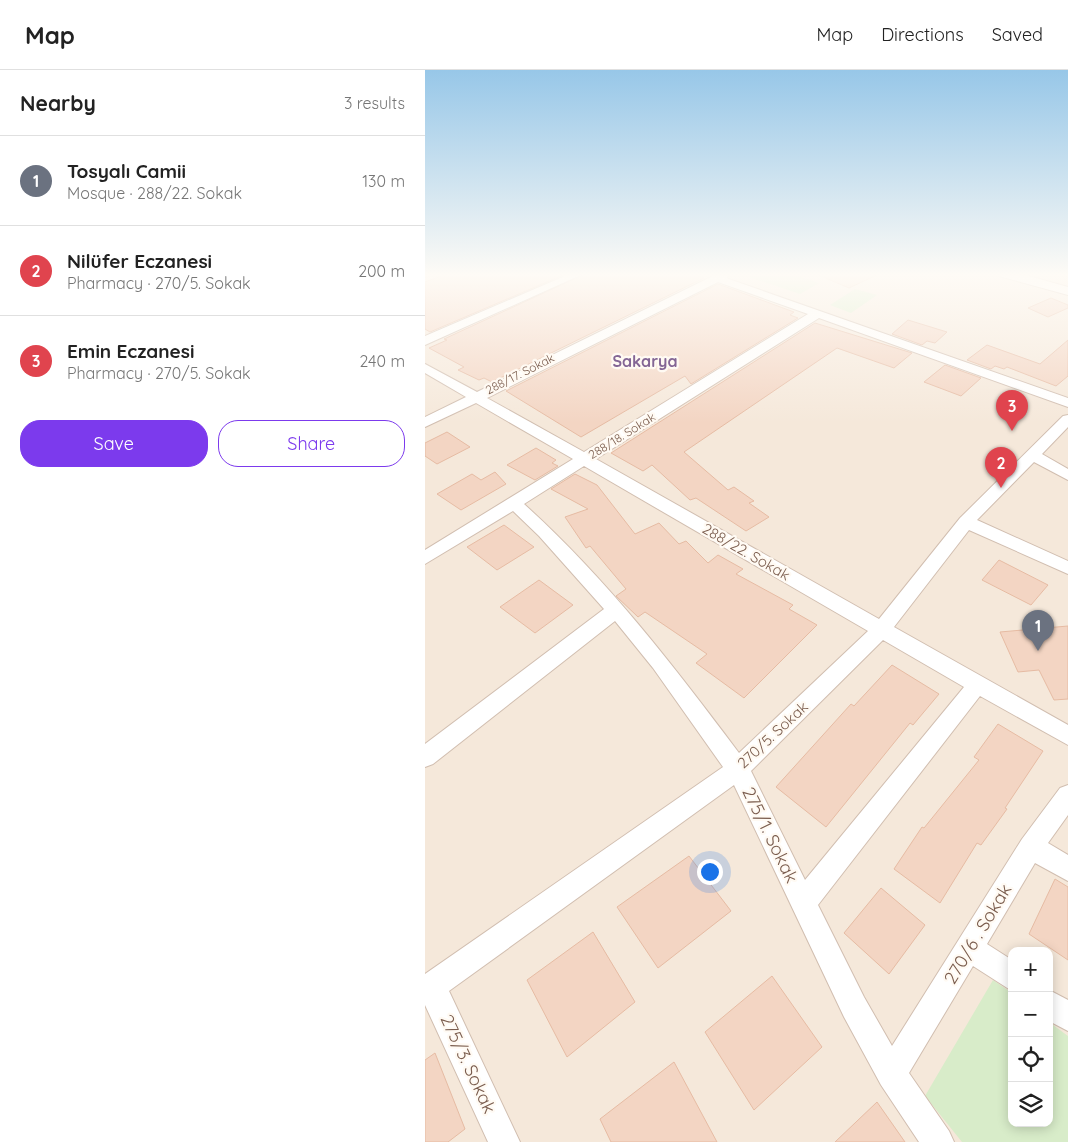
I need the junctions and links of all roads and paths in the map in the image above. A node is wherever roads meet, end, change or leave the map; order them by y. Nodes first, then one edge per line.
1 (466, 323) edge
2 (625, 323) edge
3 (803, 323) edge
4 (847, 323) edge
5 (425, 341) edge
6 (425, 368) edge
7 (476, 397) junction
8 (1068, 403) edge
9 (1068, 419) edge
10 (425, 423) edge
11 (1033, 455) junction
12 (584, 460) junction
13 (1068, 475) edge
14 (514, 503) junction
15 (966, 522) junction
16 (425, 558) edge
17 (1068, 568) edge
18 (616, 610) junction
19 (881, 630) junction
20 (977, 685) junction
21 (1068, 736) edge
22 (425, 757) edge
23 (738, 769) junction
24 (1068, 796) edge
25 (1031, 847) junction
26 (1068, 869) edge
27 (803, 903) junction
28 (970, 948) junction
29 (1008, 974) edge
30 (429, 989) edge
31 (1053, 1007) edge
32 (1068, 1017) edge
33 (891, 1074) junction
34 (504, 1142) edge
35 (938, 1142) edge

1 - 5 street
2 - 7 street, 288/17. Sokak
3 - 12 street, 288/18. Sokak
4 - 8 street
6 - 7 street, 288/22. Sokak
7 - 10 street, 288/17. Sokak
7 - 12 street, 288/22. Sokak
9 - 11 street, 270/5. Sokak
11 - 13 street
11 - 15 street, 270/5. Sokak
12 - 14 street, 288/18. Sokak
12 - 19 street, 288/22. Sokak
14 - 16 street, 288/18. Sokak
14 - 18 street, 275/1. Sokak
15 - 17 street
15 - 19 street, 270/5. Sokak
18 - 22 street
18 - 23 street, 275/1. Sokak
19 - 20 street, 288/22. Sokak
19 - 23 street, 270/5. Sokak
20 - 21 street, 288/22. Sokak
20 - 27 street
23 - 27 street, 275/1. Sokak
23 - 30 street, 270/5. Sokak
24 - 25 street, 270/6 . Sokak
25 - 26 street
25 - 28 street, 270/6 . Sokak
27 - 33 street, 275/1. Sokak
28 - 29 street
28 - 33 street, 270/6 . Sokak
30 - 34 street, 275/3. Sokak
31 - 32 street
33 - 35 street, 275/1. Sokak

